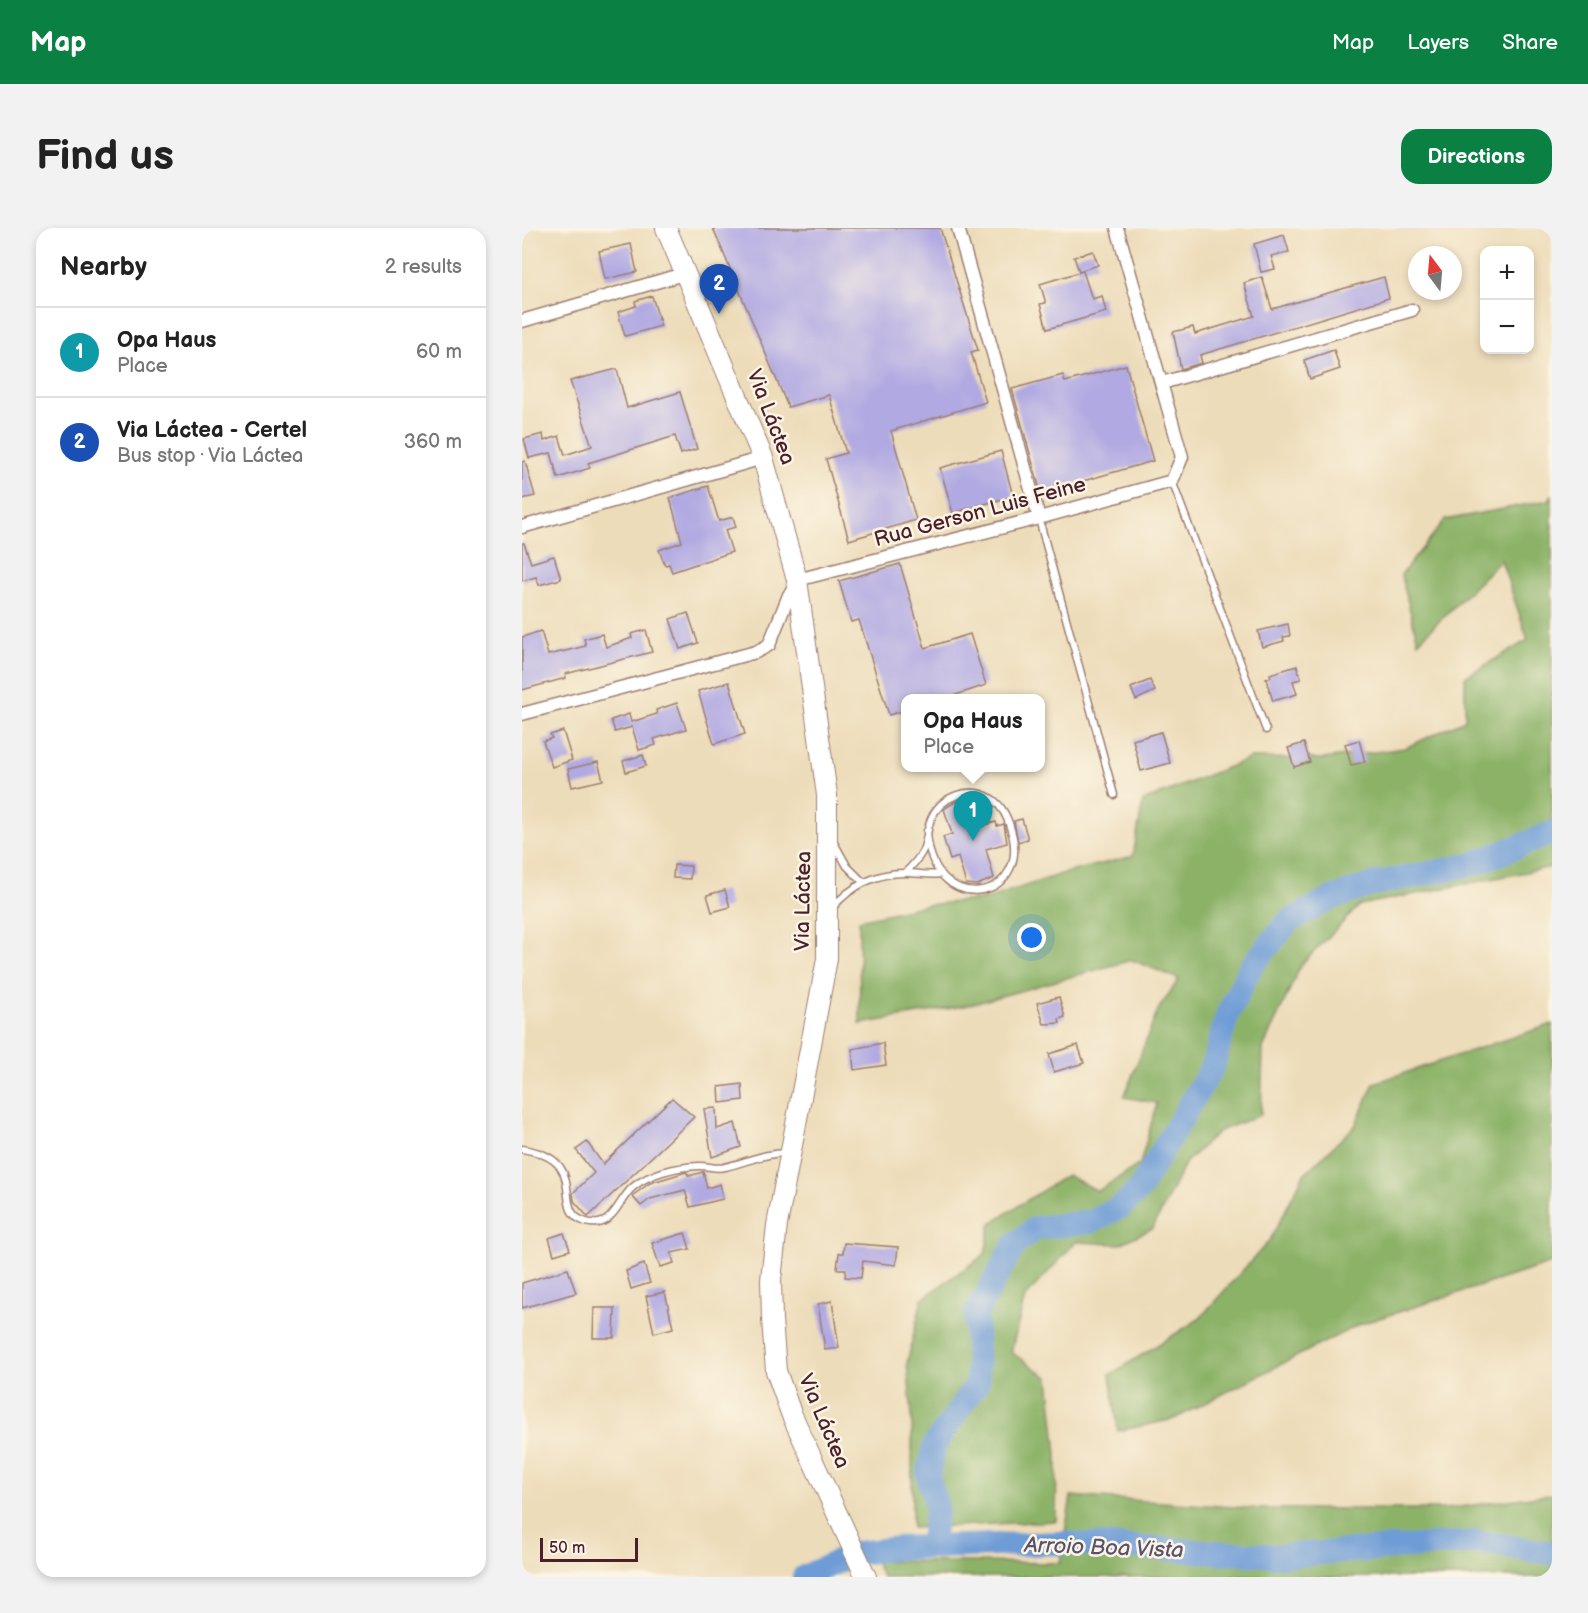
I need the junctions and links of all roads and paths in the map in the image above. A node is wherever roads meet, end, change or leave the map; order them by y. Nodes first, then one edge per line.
1 (666, 228) edge
2 (958, 228) edge
3 (1117, 228) edge
4 (687, 273) junction
5 (1412, 310) dead end
6 (522, 321) edge
7 (1162, 383) junction
8 (763, 458) junction
9 (1172, 481) junction
10 (1039, 518) junction
11 (522, 527) edge
12 (798, 584) junction
13 (522, 714) edge
14 (1266, 730) dead end
15 (1114, 795) dead end
16 (927, 831) junction
17 (828, 837) junction
18 (906, 872) junction
19 (940, 874) junction
20 (862, 881) junction
21 (828, 914) junction
22 (522, 1149) edge
23 (790, 1154) junction
24 (864, 1572) edge

1 - 4 main road, Via Láctea
2 - 10 street
3 - 7 street
4 - 6 street
4 - 8 main road, Via Láctea
5 - 7 street
7 - 9 street
8 - 11 street
8 - 12 main road, Via Láctea
9 - 10 street, Rua Gerson Luis Feine
9 - 14 lane
10 - 12 street, Rua Gerson Luis Feine
10 - 15 lane
12 - 13 street
12 - 17 main road, Via Láctea
16 - 18 lane
16 - 19 lane
16 - 19 lane
17 - 20 lane
17 - 21 main road, Via Láctea
18 - 19 lane
18 - 20 lane
20 - 21 lane
21 - 23 main road, Via Láctea
22 - 23 lane
23 - 24 main road, Via Láctea

